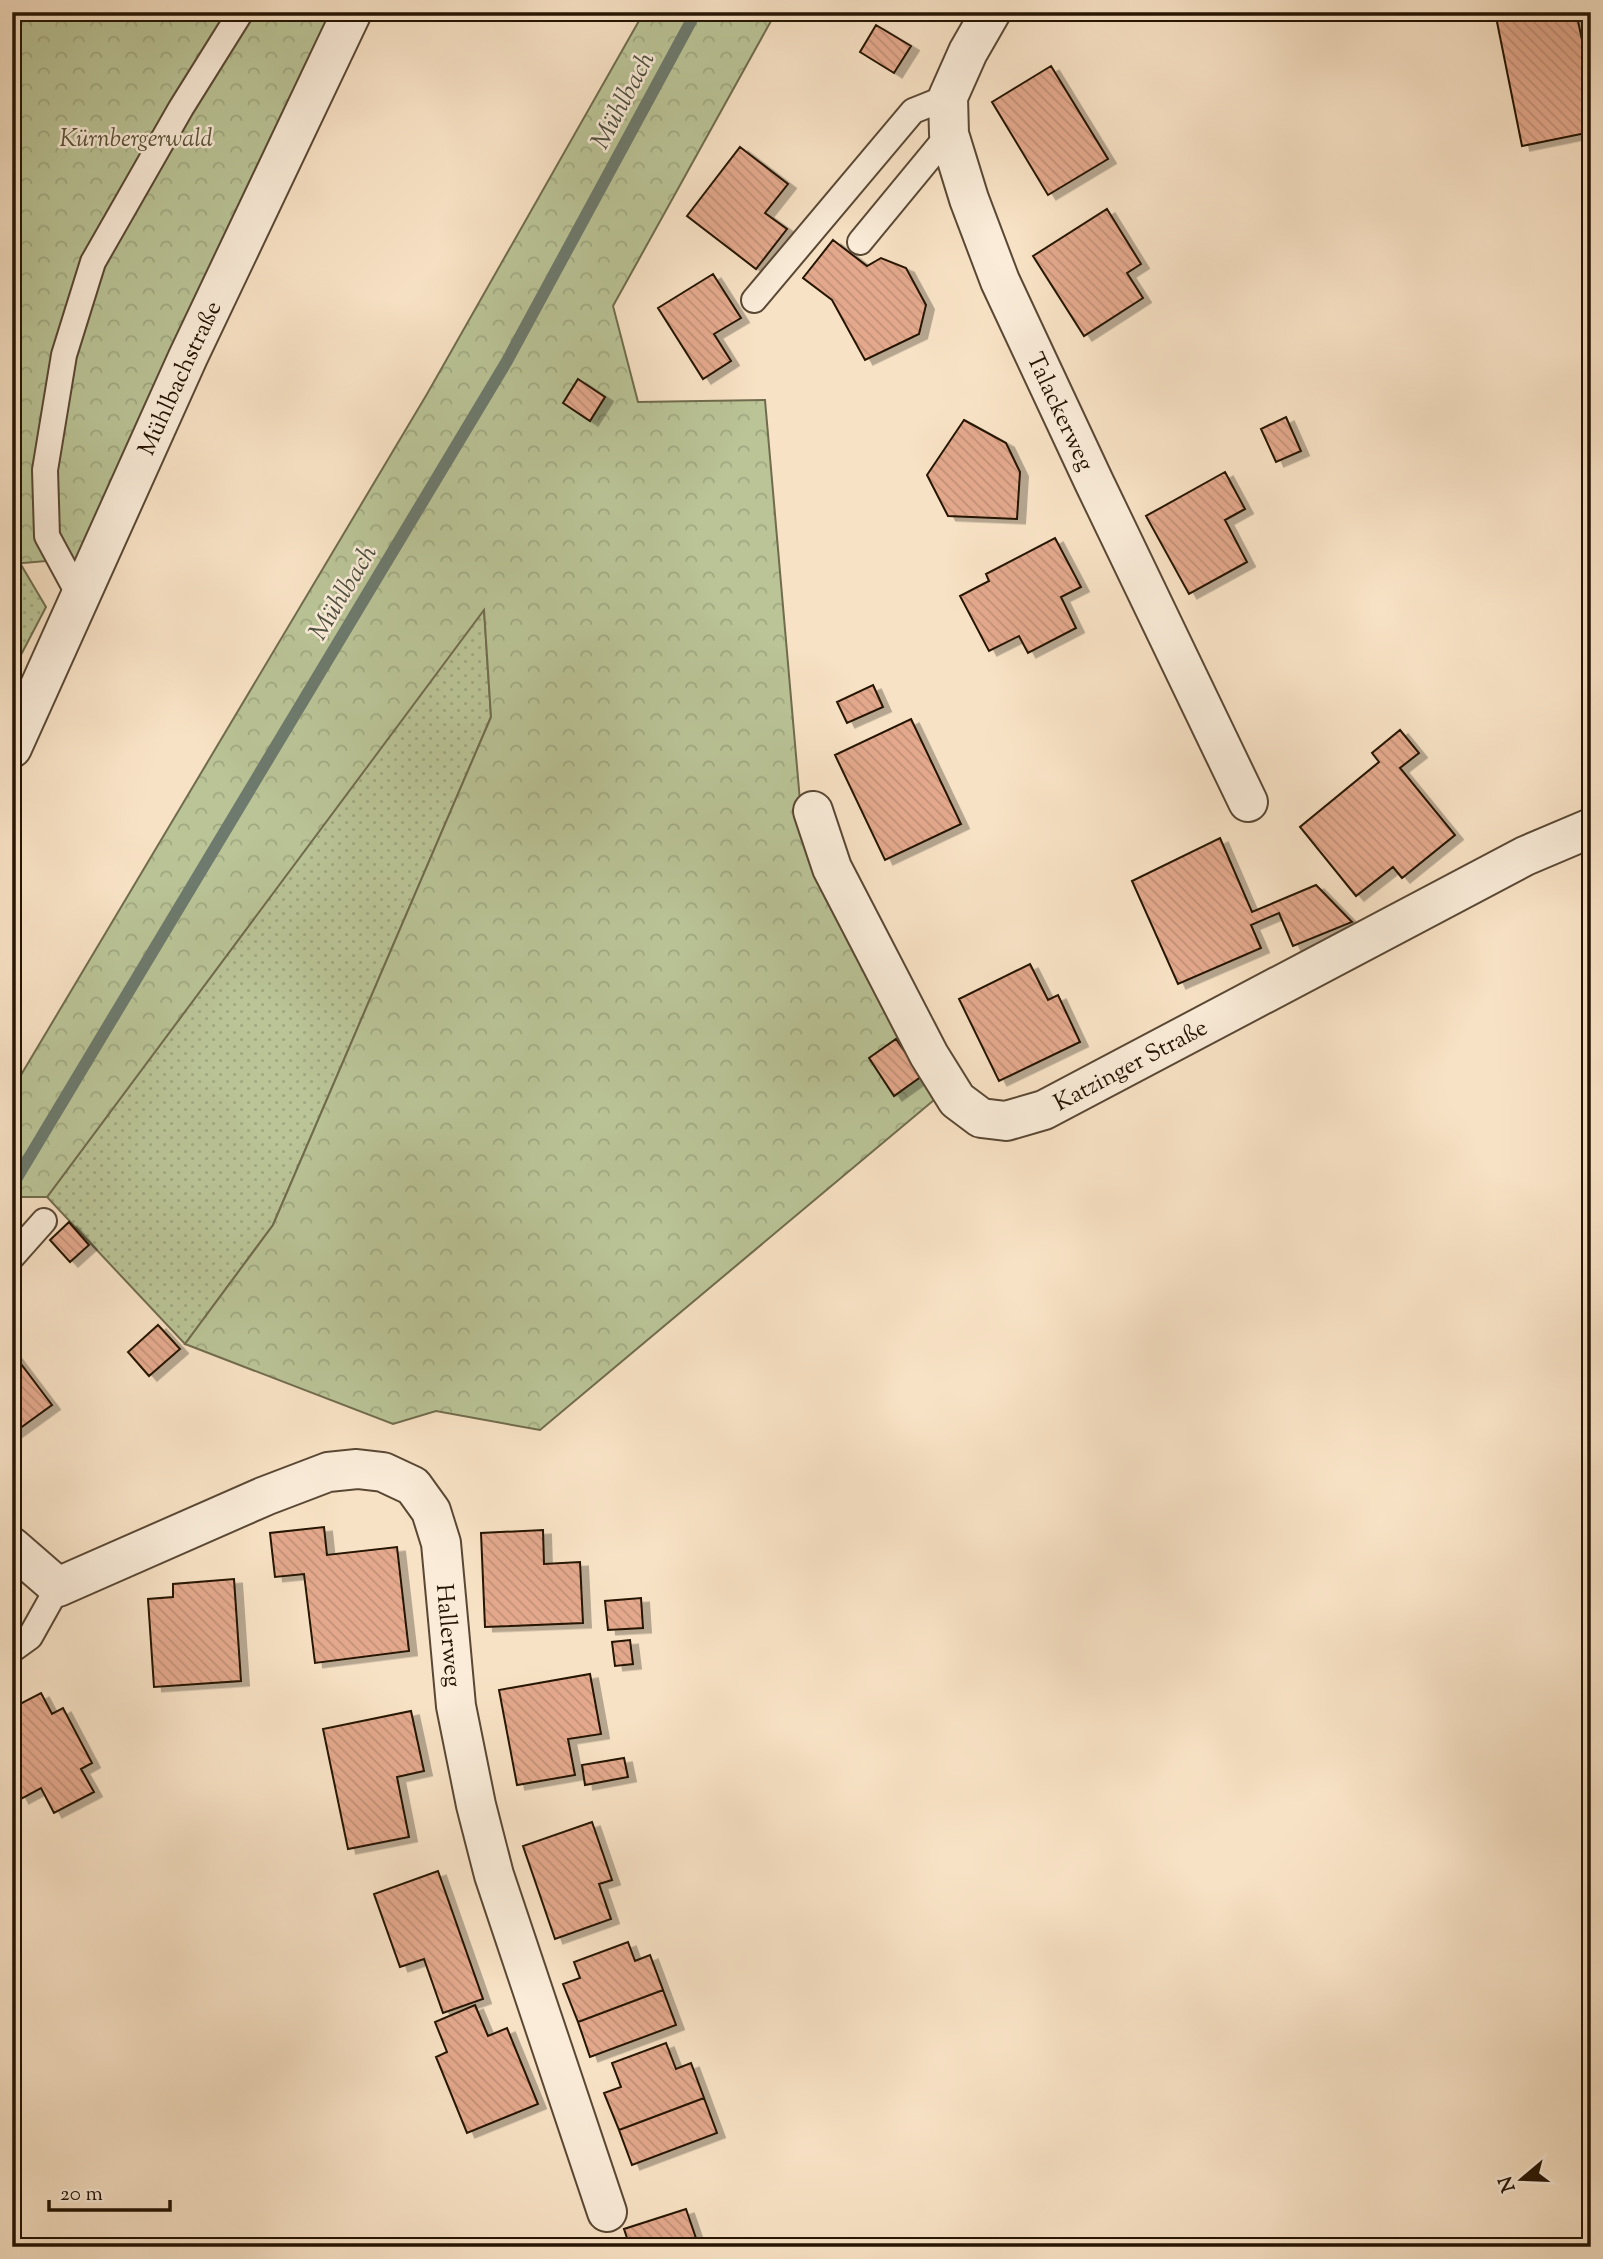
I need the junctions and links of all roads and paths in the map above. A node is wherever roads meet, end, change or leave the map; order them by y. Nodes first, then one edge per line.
1 (241, 12) edge
2 (352, 12) edge
3 (991, 12) edge
4 (949, 115) junction
5 (860, 242) dead end
6 (754, 300) dead end
7 (80, 597) junction
8 (12, 748) edge
9 (1248, 802) dead end
10 (813, 811) dead end
11 (1591, 828) edge
12 (44, 1221) dead end
13 (12, 1257) edge
14 (12, 1547) edge
15 (58, 1587) junction
16 (12, 1650) edge
17 (607, 2212) dead end

1 - 7 lane
2 - 7 street, Mühlbachstraße
3 - 4 street
4 - 5 lane
4 - 6 lane
4 - 9 street, Talackerweg
7 - 8 street, Mühlbachstraße
10 - 11 street, Katzinger Straße
12 - 13 lane
14 - 15 street
15 - 16 lane
15 - 17 street, Hallerweg

